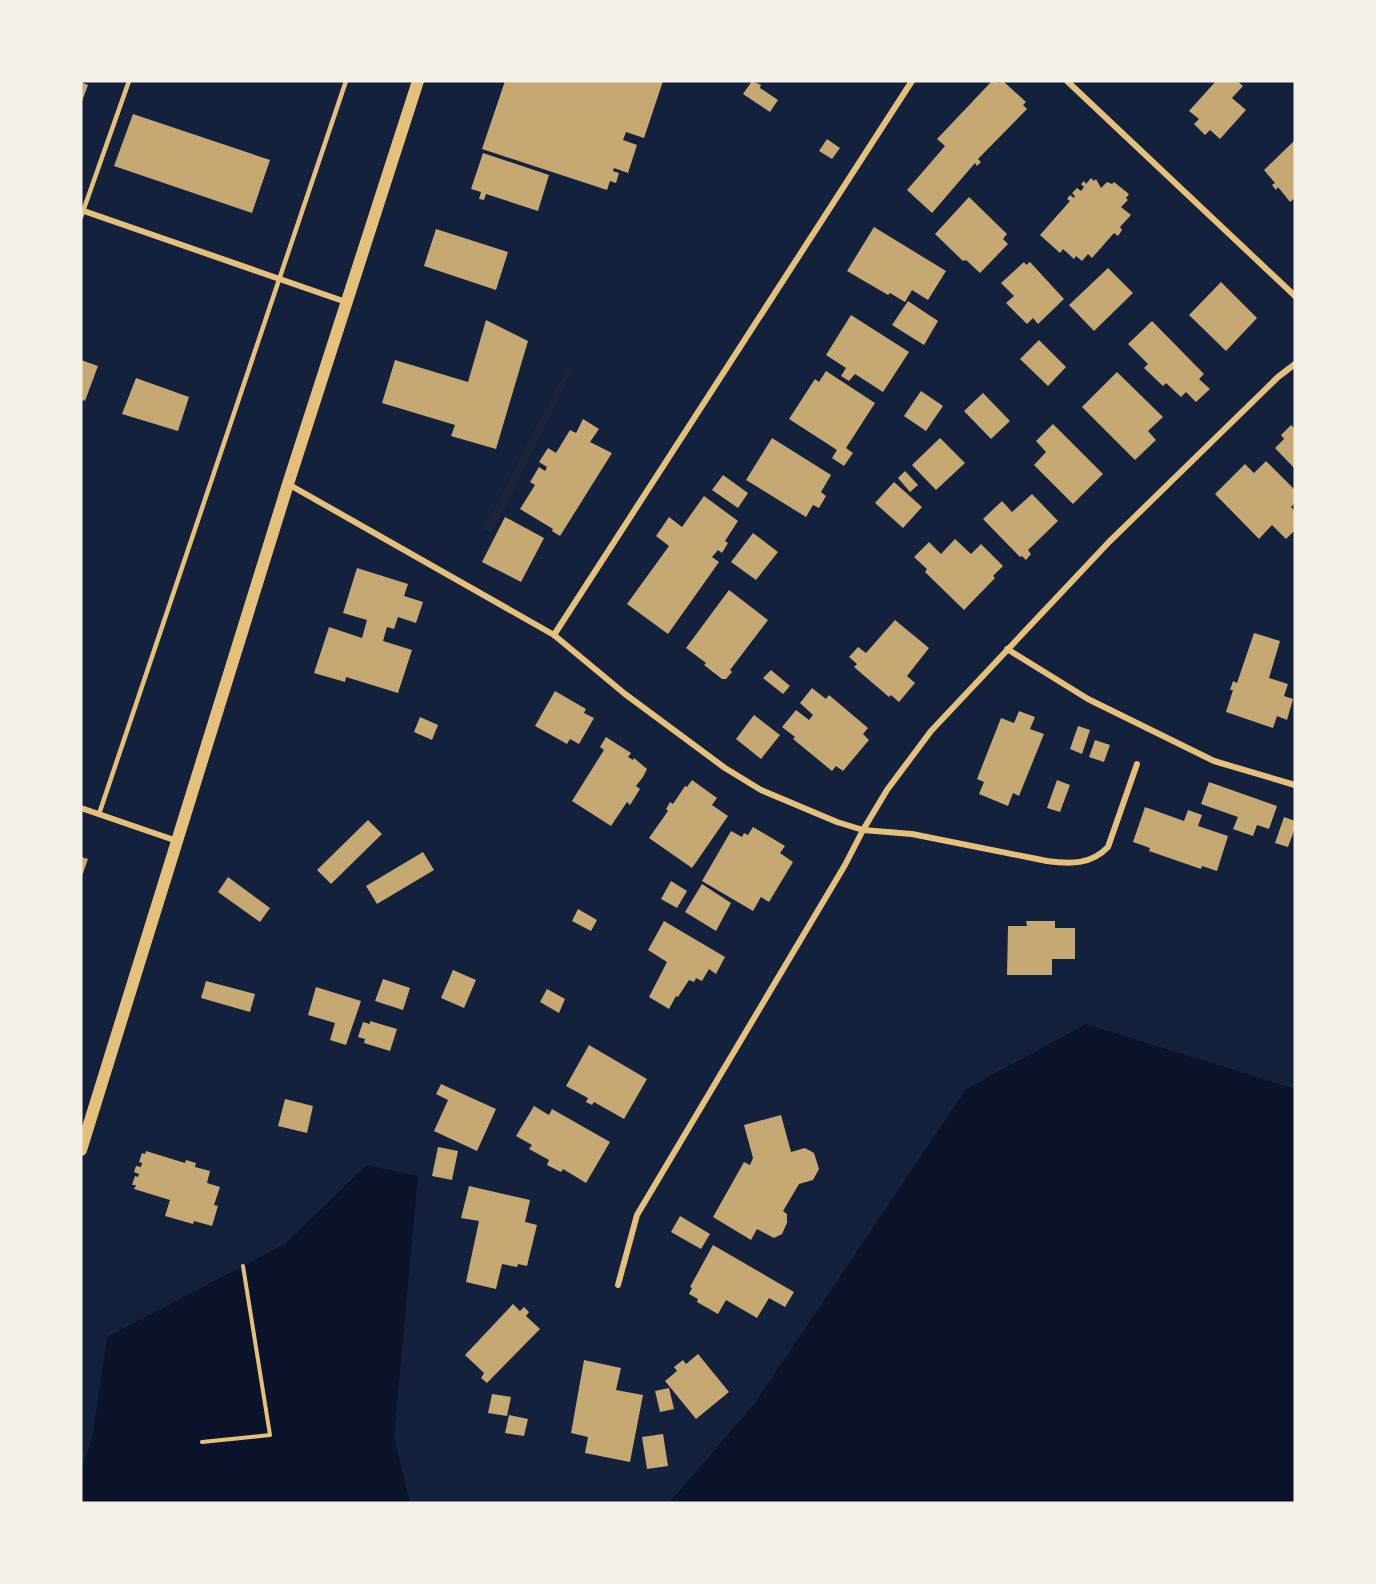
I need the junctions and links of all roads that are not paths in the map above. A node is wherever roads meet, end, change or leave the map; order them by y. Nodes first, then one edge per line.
1 (129, 81) edge
2 (346, 81) edge
3 (418, 81) edge
4 (912, 81) edge
5 (1067, 81) edge
6 (82, 213) edge
7 (279, 278) junction
8 (1295, 296) edge
9 (346, 302) junction
10 (1295, 364) edge
11 (288, 484) junction
12 (554, 636) junction
13 (1007, 649) junction
14 (1137, 764) dead end
15 (1295, 784) edge
16 (81, 808) edge
17 (99, 814) junction
18 (862, 830) junction
19 (177, 841) junction
20 (81, 1150) edge
21 (618, 1285) dead end

1 - 6 lane
2 - 7 lane
3 - 9 main road
4 - 12 street
5 - 8 street
6 - 7 street
7 - 9 street
7 - 17 lane
9 - 11 main road
10 - 13 street
11 - 12 street
11 - 19 main road
12 - 18 street
13 - 15 street
13 - 18 street
14 - 18 street
16 - 17 street
17 - 19 street
18 - 21 street
19 - 20 main road

